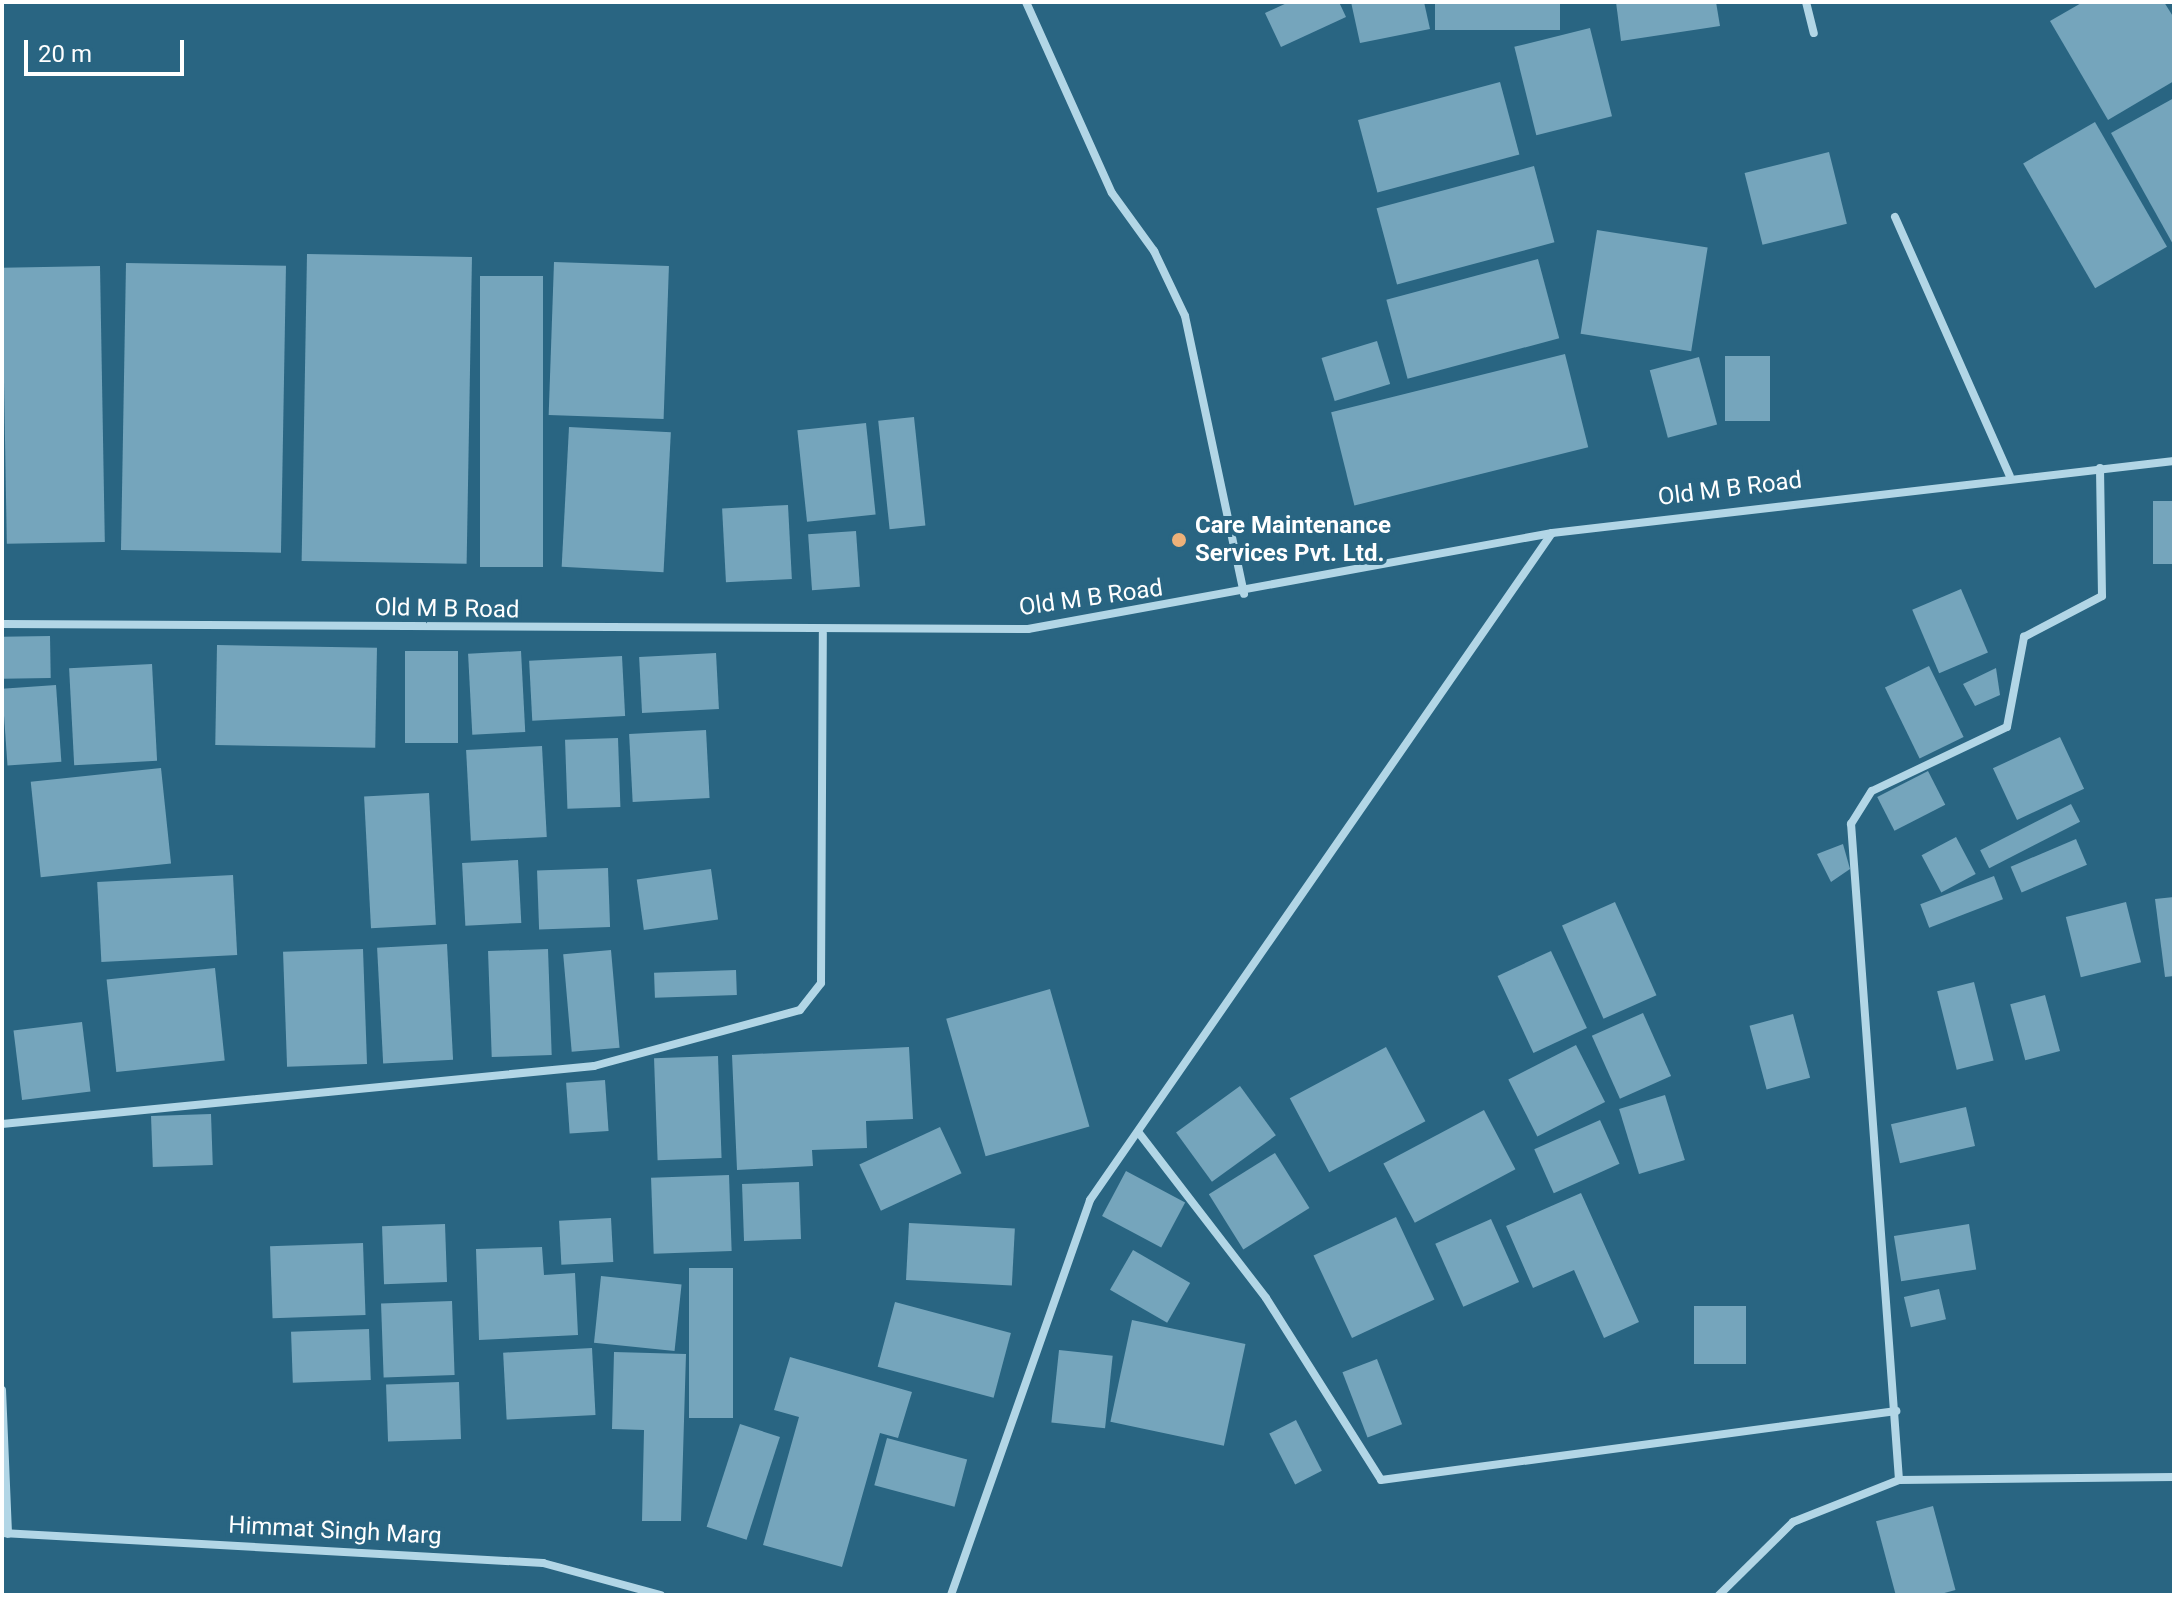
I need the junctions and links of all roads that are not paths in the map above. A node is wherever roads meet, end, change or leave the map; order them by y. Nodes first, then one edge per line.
1 (1026, 2) edge
2 (1806, 2) edge
3 (1814, 33) dead end
4 (1895, 217) dead end
5 (2174, 461) edge
6 (2100, 468) junction
7 (2010, 476) junction
8 (1552, 533) junction
9 (1244, 594) junction
10 (2, 624) edge
11 (823, 633) junction
12 (2, 1124) edge
13 (1139, 1133) junction
14 (2, 1390) edge
15 (1896, 1411) junction
16 (2174, 1477) edge
17 (1899, 1480) junction
18 (5, 1534) edge
19 (661, 1595) edge
20 (951, 1595) edge
21 (1719, 1595) edge

1 - 9 street
2 - 3 street
4 - 7 street
5 - 6 street, Old M B Road
6 - 7 street, Old M B Road
6 - 15 street
7 - 8 street, Old M B Road
8 - 9 street, Old M B Road
8 - 13 street
9 - 11 street, Old M B Road
10 - 11 street, Old M B Road
11 - 12 street
13 - 15 street
13 - 20 street
14 - 18 street
15 - 17 street
16 - 17 street
17 - 21 street
18 - 19 street, Himmat Singh Marg

